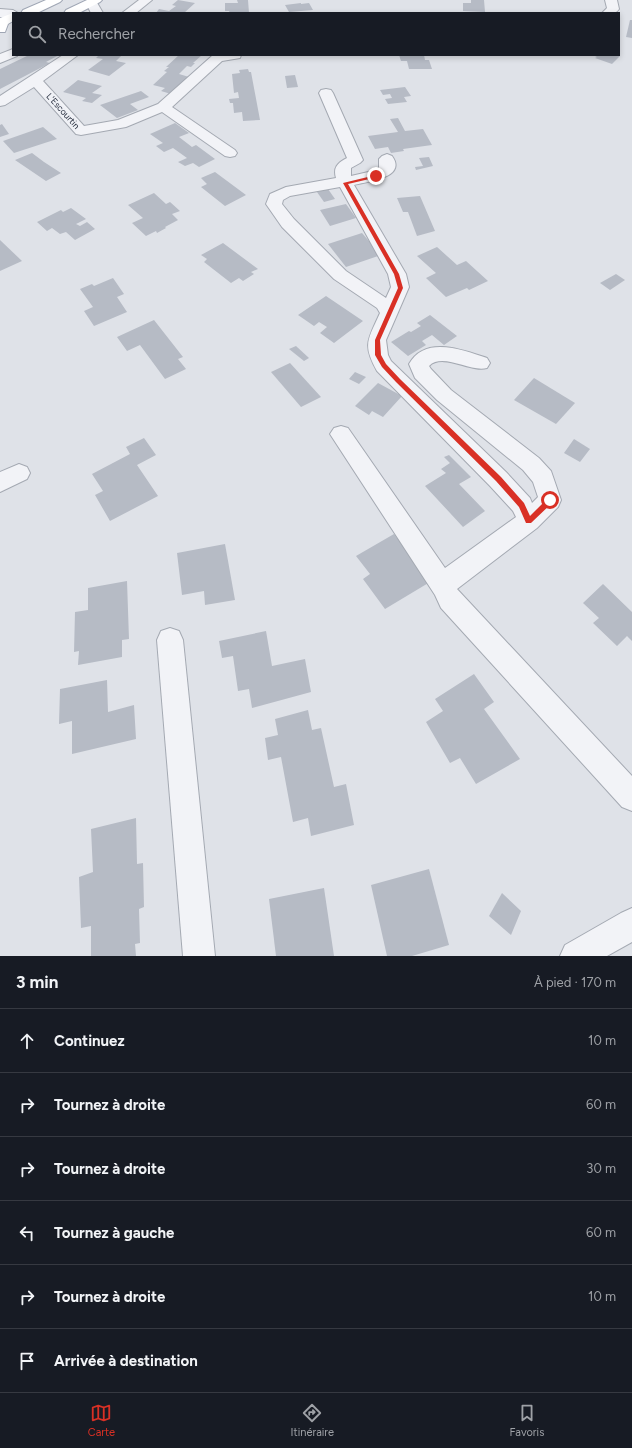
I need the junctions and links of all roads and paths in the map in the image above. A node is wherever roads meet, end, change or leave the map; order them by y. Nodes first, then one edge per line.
1 (56, 0) edge
2 (146, 0) edge
3 (611, 0) edge
4 (94, 4) edge
5 (30, 12) edge
6 (73, 12) edge
7 (129, 12) edge
8 (609, 12) edge
9 (12, 53) edge
10 (71, 56) edge
11 (229, 56) edge
12 (0, 59) edge
13 (35, 80) junction
14 (326, 93) dead end
15 (0, 102) edge
16 (163, 107) junction
17 (230, 153) dead end
18 (386, 159) dead end
19 (346, 183) junction
20 (389, 312) junction
21 (480, 363) dead end
22 (341, 434) dead end
23 (19, 473) dead end
24 (0, 483) edge
25 (528, 521) junction
26 (444, 587) junction
27 (170, 640) dead end
28 (632, 797) edge
29 (632, 924) edge
30 (583, 954) edge
31 (198, 956) edge

1 - 5 main road
2 - 7 street
3 - 8 street
4 - 6 main road
9 - 12 street
10 - 13 street
11 - 16 street, L'Escourtin
13 - 15 street
13 - 16 street, L'Escourtin
14 - 19 street
16 - 17 street
18 - 19 street
19 - 20 street
19 - 20 street
20 - 25 street
21 - 25 street
22 - 26 street
23 - 24 street
25 - 26 street
26 - 28 street
27 - 31 street
29 - 30 street

